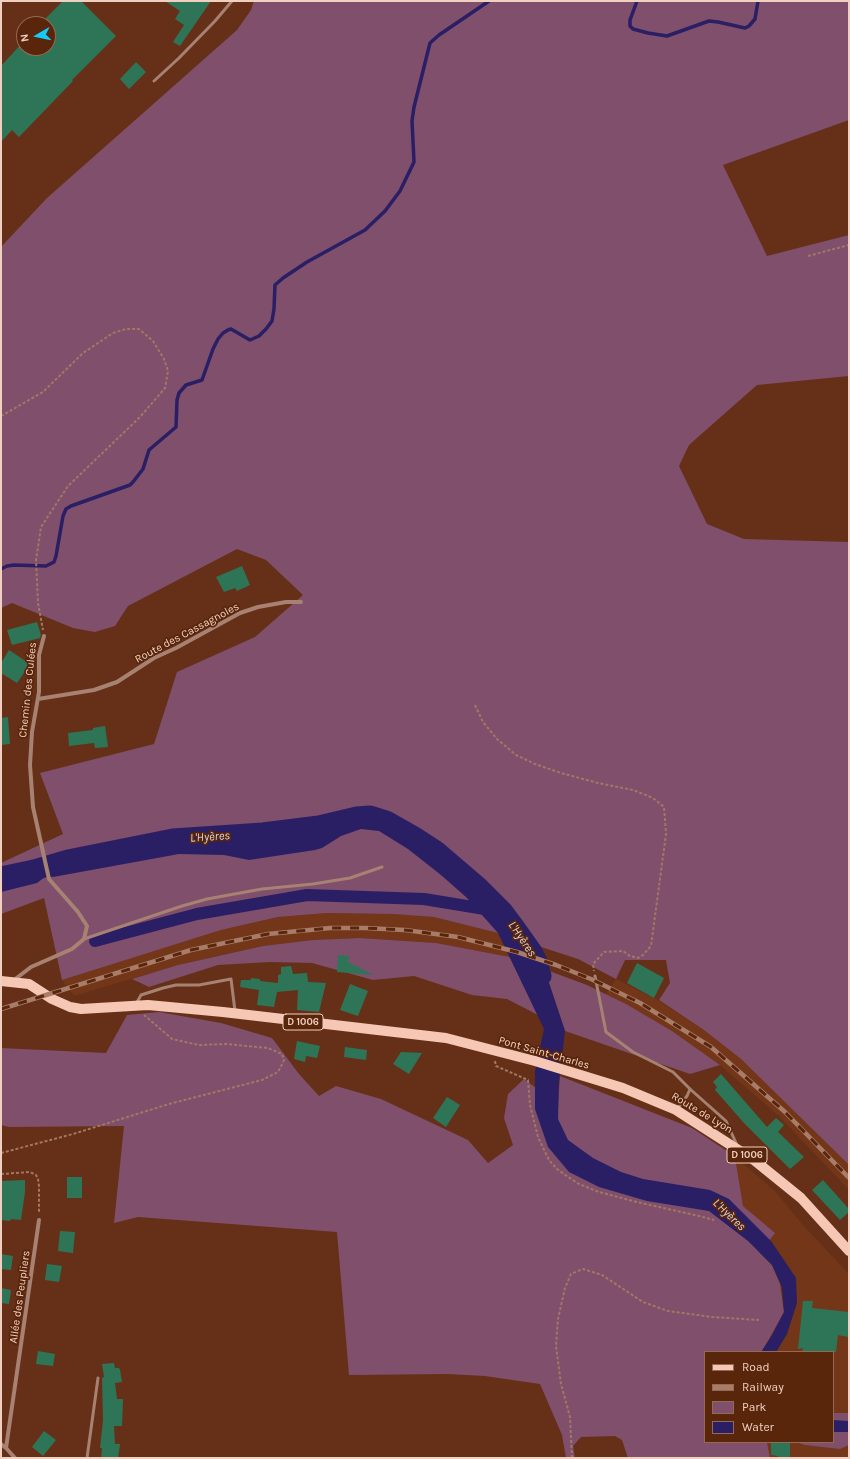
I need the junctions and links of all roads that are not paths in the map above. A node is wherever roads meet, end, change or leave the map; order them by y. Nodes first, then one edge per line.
1 (232, 1) edge
2 (154, 81) dead end
3 (301, 602) dead end
4 (44, 636) road end
5 (38, 699) junction
6 (382, 867) dead end
7 (84, 939) junction
8 (595, 976) road end
9 (1, 981) edge
10 (12, 982) junction
11 (134, 1006) junction
12 (235, 1013) junction
13 (623, 1088) joint
14 (690, 1090) junction
15 (676, 1110) junction
16 (740, 1151) junction
17 (39, 1220) road end
18 (849, 1251) edge
19 (98, 1378) dead end
20 (1, 1444) edge
21 (6, 1448) junction
22 (15, 1458) edge
23 (87, 1458) edge

1 - 2 lane
3 - 5 street, Route des Cassagnoles
4 - 5 street, Chemin des Culées
5 - 7 street, Chemin des Culées
6 - 7 lane
7 - 10 street
8 - 14 lane
9 - 10 main road, D 1006
10 - 11 main road, D 1006
11 - 12 main road, D 1006
11 - 12 lane
12 - 13 main road, Pont Saint-Charles / D 1006
13 - 15 main road, Route de Lyon / D 1006
14 - 15 lane
14 - 16 lane
15 - 16 main road, Route de Lyon / D 1006
16 - 18 main road, Route de Lyon / D 1006
17 - 21 street, Allée des Peupliers
19 - 23 lane
20 - 21 street
21 - 22 street

